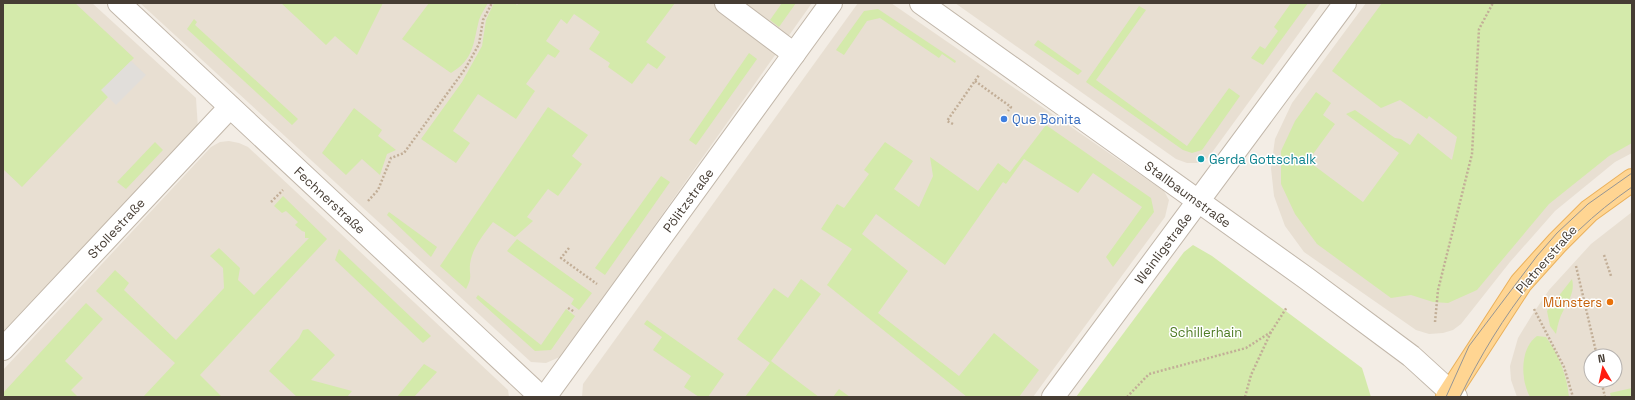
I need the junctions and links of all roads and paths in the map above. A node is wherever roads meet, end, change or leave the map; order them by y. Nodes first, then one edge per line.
1 (119, 3) edge
2 (492, 3) edge
3 (726, 3) edge
4 (831, 3) edge
5 (921, 3) edge
6 (1345, 3) edge
7 (1493, 3) edge
8 (794, 54) junction
9 (980, 73) dead end
10 (975, 81) junction
11 (230, 107) junction
12 (1008, 111) dead end
13 (953, 124) dead end
14 (1632, 180) edge
15 (284, 188) dead end
16 (1198, 201) junction
17 (271, 202) dead end
18 (366, 203) dead end
19 (569, 248) dead end
20 (1604, 255) dead end
21 (1576, 266) dead end
22 (1611, 276) dead end
23 (1521, 284) junction
24 (603, 287) dead end
25 (1287, 307) dead end
26 (1435, 322) dead end
27 (1271, 332) junction
28 (1595, 348) edge
29 (3, 349) edge
30 (1451, 396) edge
31 (541, 397) edge
32 (545, 397) edge
33 (1053, 397) edge
34 (1127, 397) edge
35 (1245, 397) edge
36 (1573, 397) edge

1 - 11 street, Fechnerstraße
2 - 18 path
3 - 8 street
4 - 8 street, Pölitzstraße
5 - 16 street, Stallbaumstraße
6 - 16 street, Weinligstraße
7 - 26 path
8 - 32 street, Pölitzstraße
9 - 10 path
10 - 12 path
10 - 13 path
11 - 29 street, Stollestraße
11 - 31 street, Fechnerstraße
14 - 23 main road, Platnerstraße
15 - 17 path
16 - 30 street, Stallbaumstraße
16 - 33 street, Weinligstraße
19 - 24 path
20 - 22 path
21 - 28 path
23 - 30 main road, Platnerstraße
23 - 36 path
25 - 27 path
27 - 34 path
27 - 35 path

